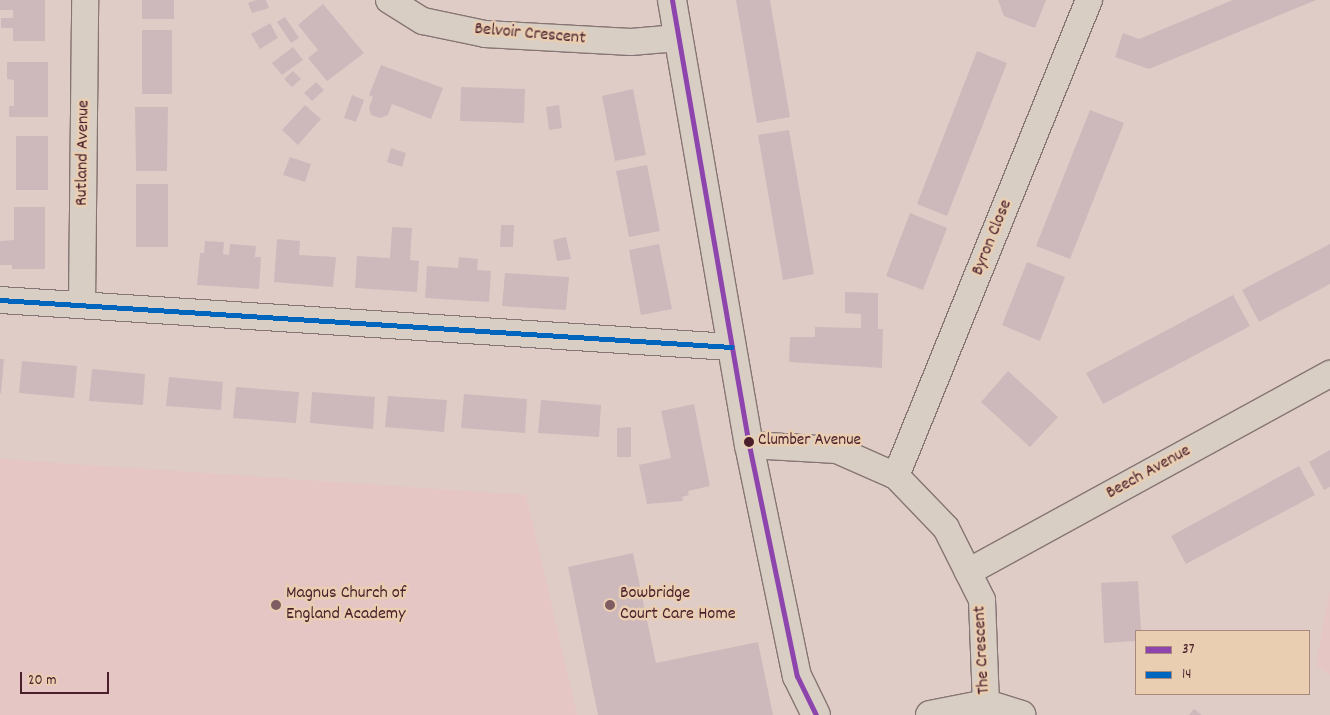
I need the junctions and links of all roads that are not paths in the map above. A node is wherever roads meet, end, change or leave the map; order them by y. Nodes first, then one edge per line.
1 (85, 0) edge
2 (389, 0) edge
3 (672, 0) edge
4 (1089, 0) edge
5 (678, 38) junction
6 (0, 300) edge
7 (82, 306) junction
8 (731, 347) junction
9 (1330, 374) edge
10 (749, 444) junction
11 (896, 476) junction
12 (968, 572) junction
13 (986, 704) junction
14 (816, 715) edge
15 (930, 715) edge
16 (1021, 715) edge

1 - 7 street, Rutland Avenue
2 - 5 street, Belvoir Crescent
3 - 5 street
4 - 11 street, Byron Close
5 - 8 street
6 - 7 street
7 - 8 street
8 - 10 street
9 - 12 street, Beech Avenue
10 - 11 street, The Crescent
10 - 14 street
11 - 12 street, The Crescent
12 - 13 street, The Crescent
13 - 15 street
13 - 16 street

